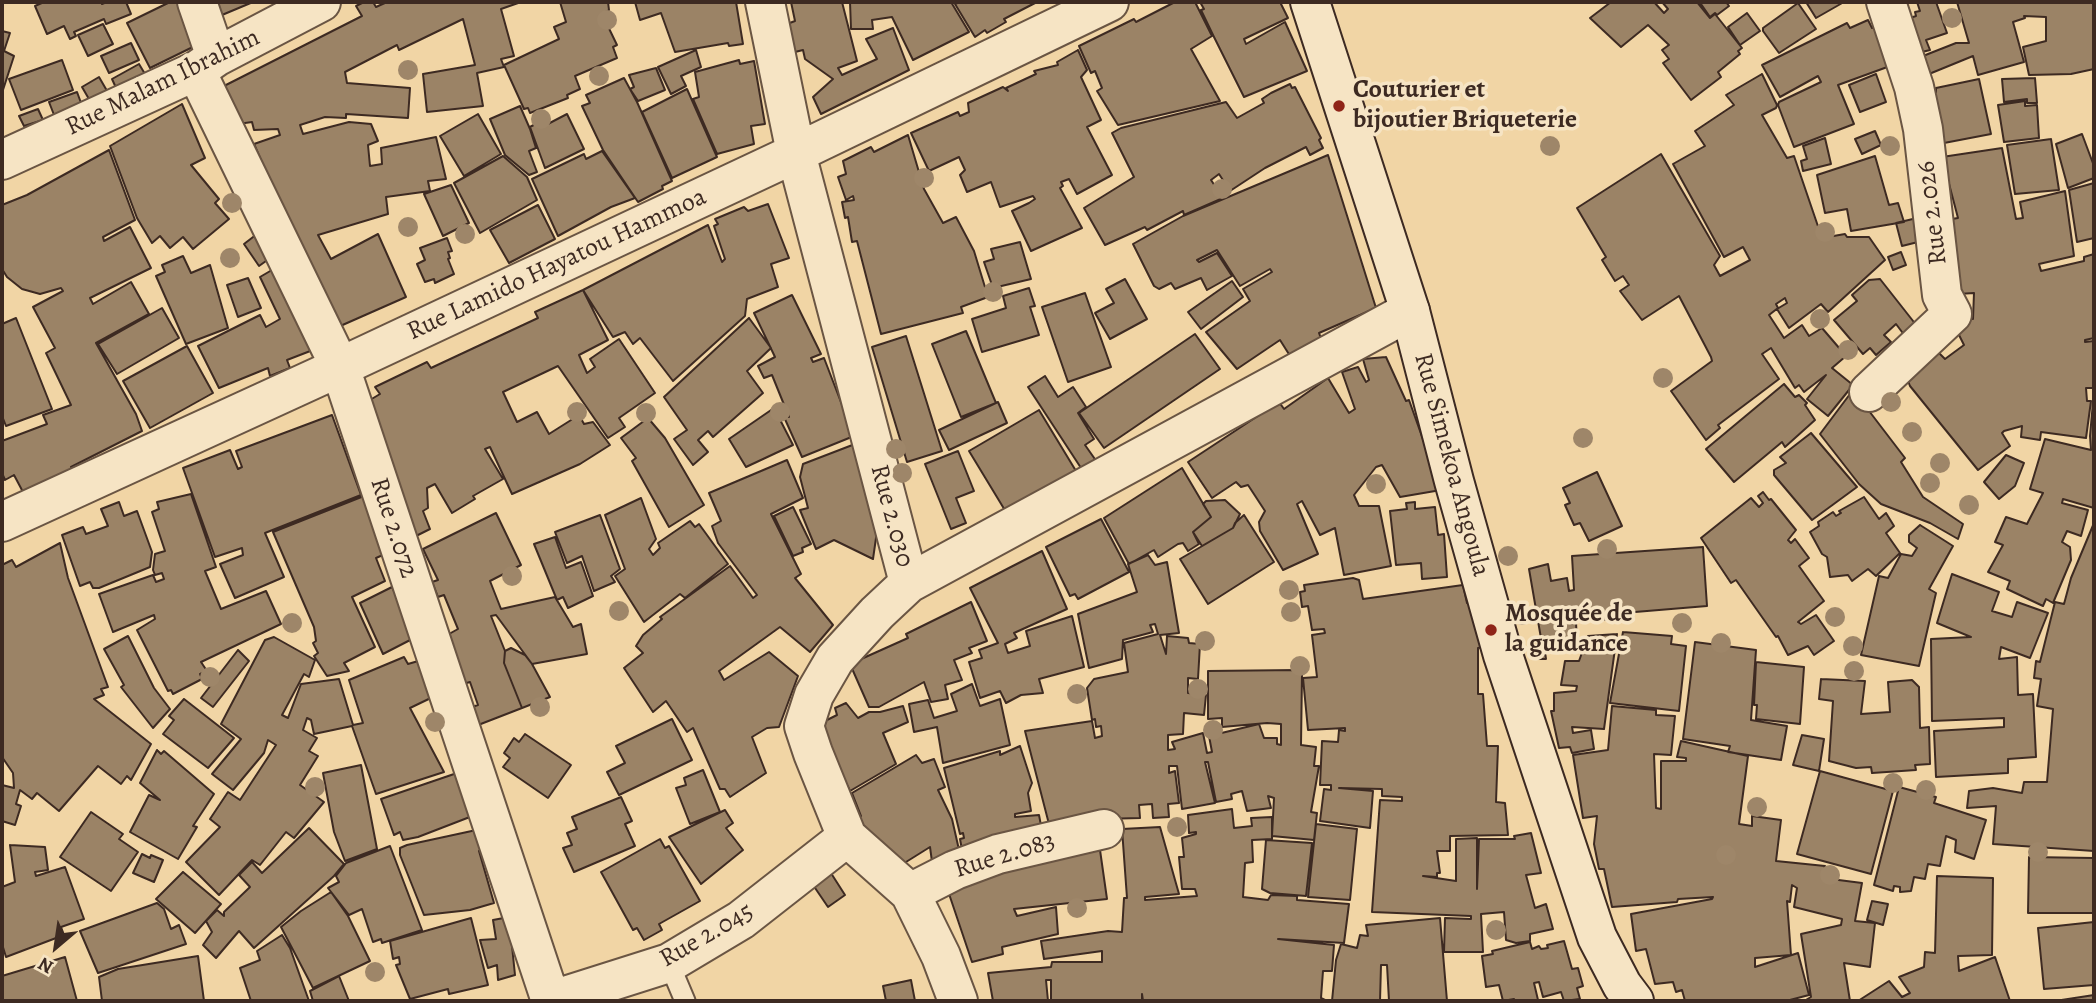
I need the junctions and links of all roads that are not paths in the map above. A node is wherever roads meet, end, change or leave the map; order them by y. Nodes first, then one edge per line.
1 (197, 2) edge
2 (321, 2) edge
3 (765, 2) edge
4 (1109, 2) edge
5 (1310, 2) edge
6 (1885, 2) edge
7 (206, 64) junction
8 (796, 153) junction
9 (2, 160) edge
10 (1410, 311) junction
11 (340, 367) junction
12 (1869, 392) dead end
13 (2, 522) edge
14 (909, 583) junction
15 (1104, 829) dead end
16 (847, 837) junction
17 (910, 894) junction
18 (669, 963) junction
19 (550, 1001) edge
20 (685, 1001) edge
21 (958, 1001) edge
22 (1634, 1001) edge

1 - 7 street, Rue 2.072
2 - 7 street, Rue Malam Ibrahim
3 - 8 street, Rue 2.030
4 - 8 street, Rue Lamido Hayatou Hammoa
5 - 10 street, Rue Simekoa Angoula
6 - 12 street, Rue 2.026
7 - 9 street, Rue Malam Ibrahim
7 - 11 street, Rue 2.072
8 - 11 street, Rue Lamido Hayatou Hammoa
8 - 14 street, Rue 2.030
10 - 14 street
10 - 22 street, Rue Simekoa Angoula
11 - 13 street, Rue Lamido Hayatou Hammoa
11 - 19 street, Rue 2.072
14 - 16 street, Rue 2.030
15 - 17 street, Rue 2.083
16 - 17 street, Rue 2.030
16 - 18 street, Rue 2.045
17 - 21 street, Rue 2.030
18 - 19 street, Rue 2.045
18 - 20 lane

